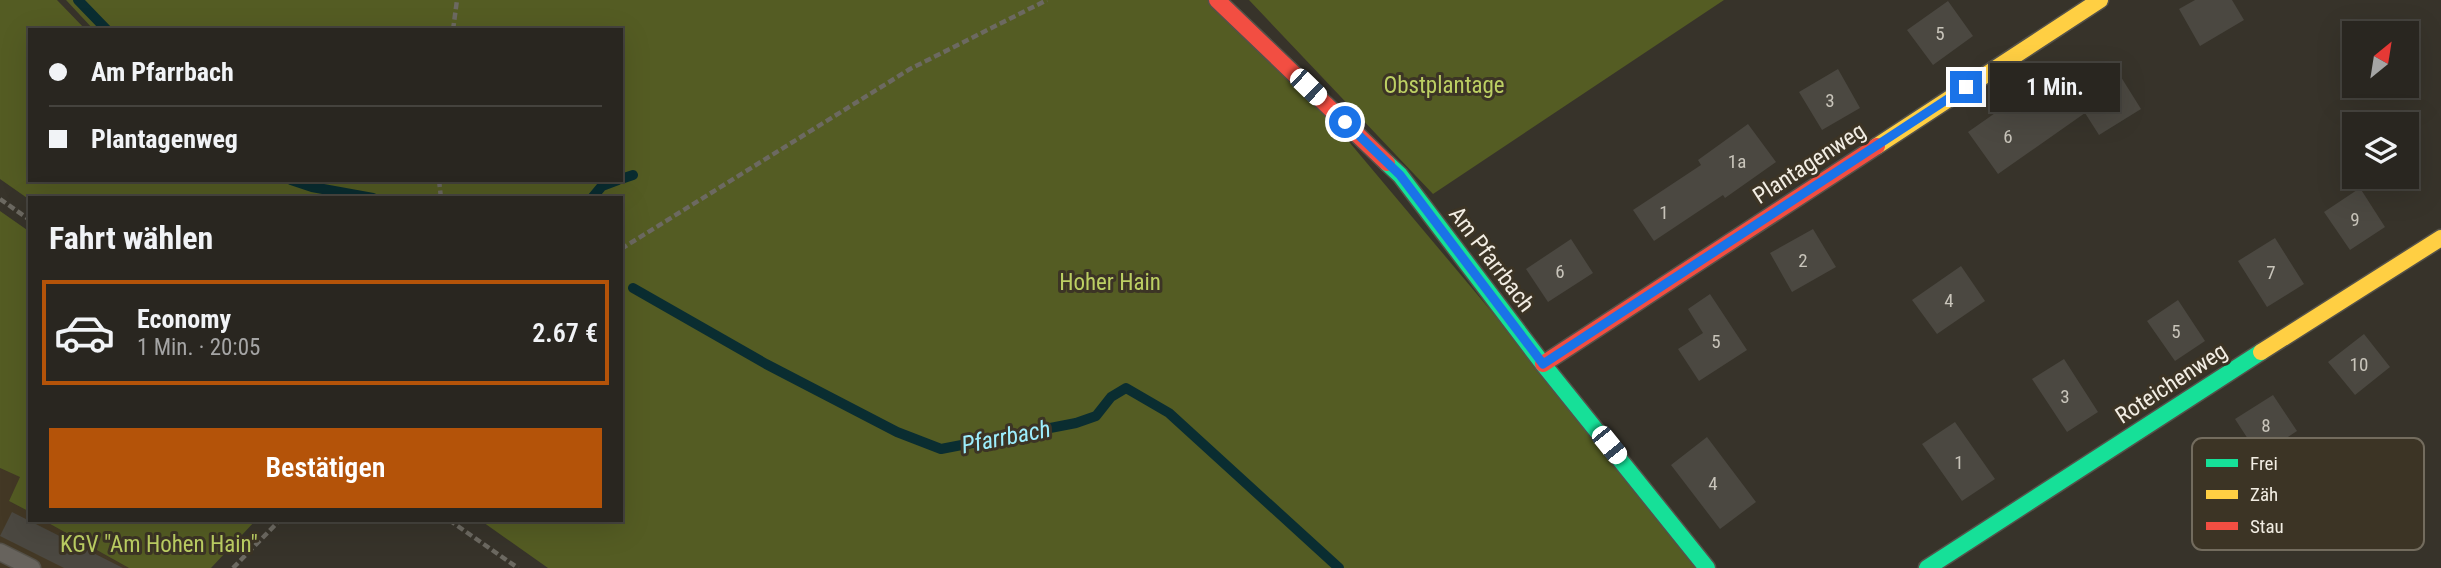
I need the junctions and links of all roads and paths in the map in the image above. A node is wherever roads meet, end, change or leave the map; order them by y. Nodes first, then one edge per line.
1 (457, 0) edge
2 (1047, 0) edge
3 (1217, 0) edge
4 (2100, 0) edge
5 (453, 28) edge
6 (0, 199) edge
7 (28, 219) edge
8 (2441, 238) edge
9 (623, 248) edge
10 (1543, 364) junction
11 (277, 522) edge
12 (452, 522) edge
13 (0, 552) edge
14 (32, 568) edge
15 (233, 568) edge
16 (518, 568) edge
17 (1707, 568) edge
18 (1927, 568) edge

1 - 5 path
2 - 9 path
3 - 10 street, Am Pfarrbach
4 - 10 street, Plantagenweg
6 - 7 path
8 - 18 street, Roteichenweg
10 - 17 street, Am Pfarrbach
11 - 15 path
12 - 16 path
13 - 14 lane

